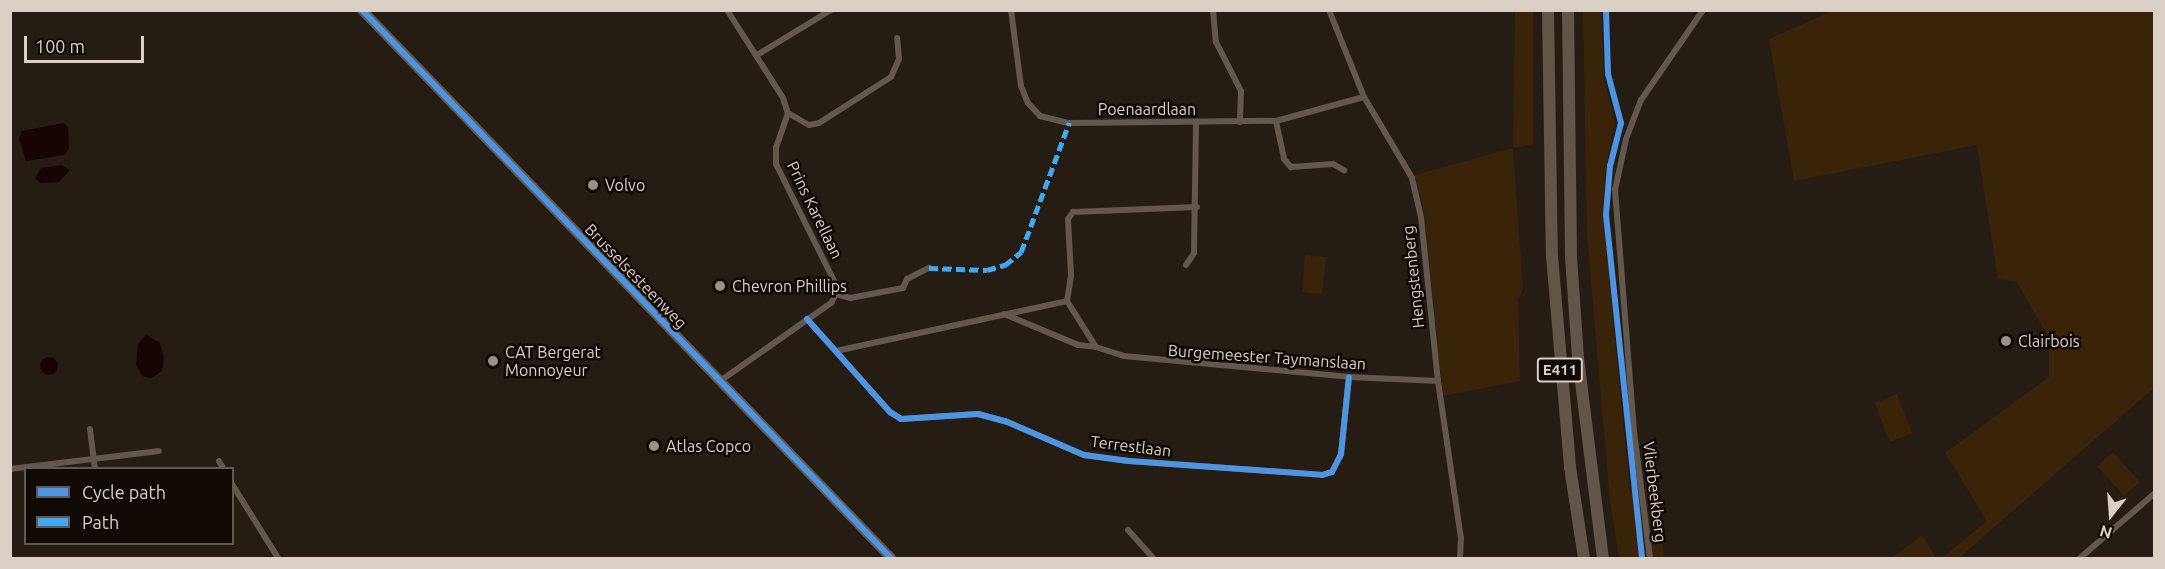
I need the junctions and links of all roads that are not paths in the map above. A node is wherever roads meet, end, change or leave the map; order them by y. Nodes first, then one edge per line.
1 (362, 10) edge
2 (727, 10) edge
3 (831, 10) edge
4 (1011, 10) edge
5 (1213, 10) edge
6 (1329, 10) edge
7 (1548, 10) edge
8 (1568, 10) edge
9 (1703, 10) edge
10 (897, 38) dead end
11 (757, 55) junction
12 (1364, 98) junction
13 (788, 114) junction
14 (1276, 121) junction
15 (1196, 122) junction
16 (1240, 122) junction
17 (1344, 170) dead end
18 (1197, 207) junction
19 (1186, 265) dead end
20 (929, 268) dead end
21 (836, 294) junction
22 (1067, 301) junction
23 (1001, 314) junction
24 (807, 319) junction
25 (1096, 347) junction
26 (836, 351) junction
27 (1349, 377) junction
28 (720, 381) junction
29 (1438, 381) junction
30 (90, 429) dead end
31 (159, 451) dead end
32 (94, 459) junction
33 (219, 461) dead end
34 (33, 467) edge
35 (95, 467) edge
36 (222, 467) edge
37 (234, 487) edge
38 (2154, 494) edge
39 (1128, 530) dead end
40 (278, 558) edge
41 (891, 558) edge
42 (1153, 558) edge
43 (1460, 558) edge
44 (1584, 558) edge
45 (1603, 558) edge
46 (1650, 558) edge
47 (2080, 558) edge

1 - 28 main road, Brusselsesteenweg
2 - 11 street
3 - 11 street
4 - 15 street, Poenaardlaan
5 - 16 street
6 - 12 street, Hengstenberg
7 - 44 highway, E411
8 - 45 highway, E411
9 - 46 street, Vlierbeekberg
10 - 13 street
11 - 13 street
12 - 14 street, Poenaardlaan
12 - 29 street, Hengstenberg
13 - 21 street, Prins Karellaan
14 - 16 street, Poenaardlaan
14 - 17 street
15 - 16 street, Poenaardlaan
15 - 18 street
18 - 19 street
18 - 22 street
20 - 21 street
21 - 24 street
22 - 23 street
22 - 25 street
23 - 25 street, Burgemeester Taymanslaan
23 - 26 street
24 - 26 street, Terrestlaan
24 - 28 street
25 - 27 street, Burgemeester Taymanslaan
26 - 27 street, Terrestlaan
27 - 29 street, Burgemeester Taymanslaan
28 - 41 main road, Brusselsesteenweg
29 - 43 street, Hengstenberg
30 - 32 street
31 - 32 street
32 - 34 street
32 - 35 street
33 - 36 street
37 - 40 street
38 - 47 street
39 - 42 street

